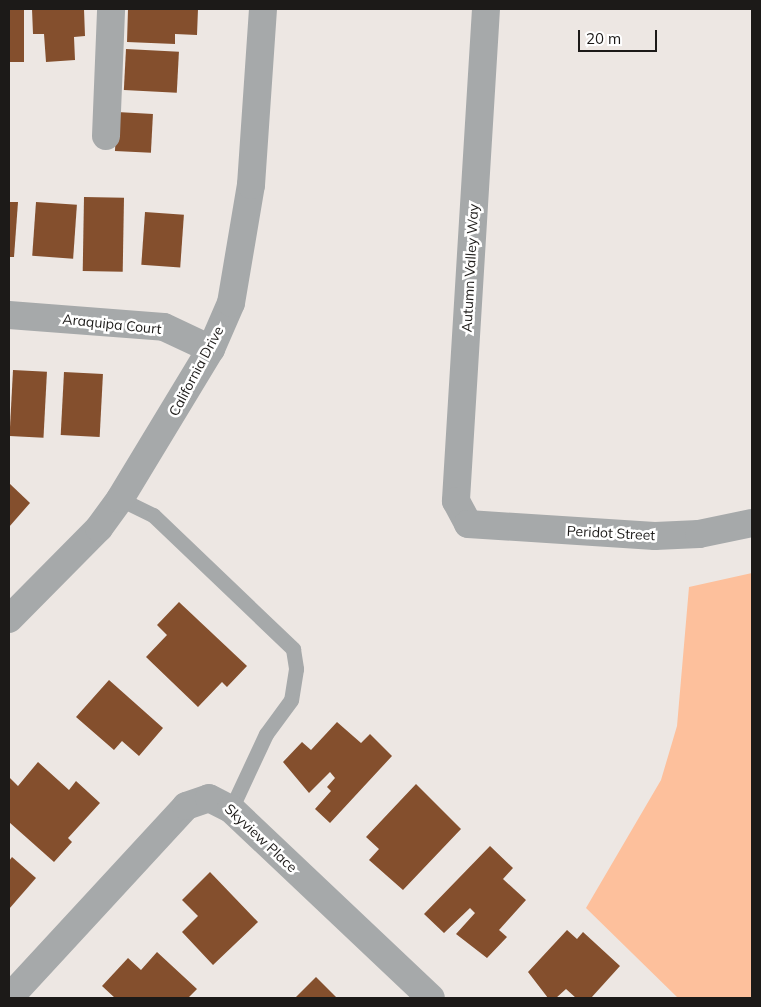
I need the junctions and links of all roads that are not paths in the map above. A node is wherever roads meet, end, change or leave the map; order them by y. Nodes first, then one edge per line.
1 (111, 9) edge
2 (263, 9) edge
3 (486, 9) edge
4 (106, 136) dead end
5 (9, 315) edge
6 (211, 349) junction
7 (120, 499) junction
8 (752, 523) edge
9 (468, 524) joint
10 (9, 619) edge
11 (231, 809) junction
12 (9, 998) edge
13 (431, 998) edge

1 - 4 street
2 - 6 street, California Drive
3 - 9 street, Autumn Valley Way
5 - 6 street, Araquipa Court
6 - 7 street, California Drive
7 - 10 street, California Drive
7 - 11 lane
8 - 9 street, Peridot Street
11 - 12 street, Skyview Place
11 - 13 street, Skyview Place

